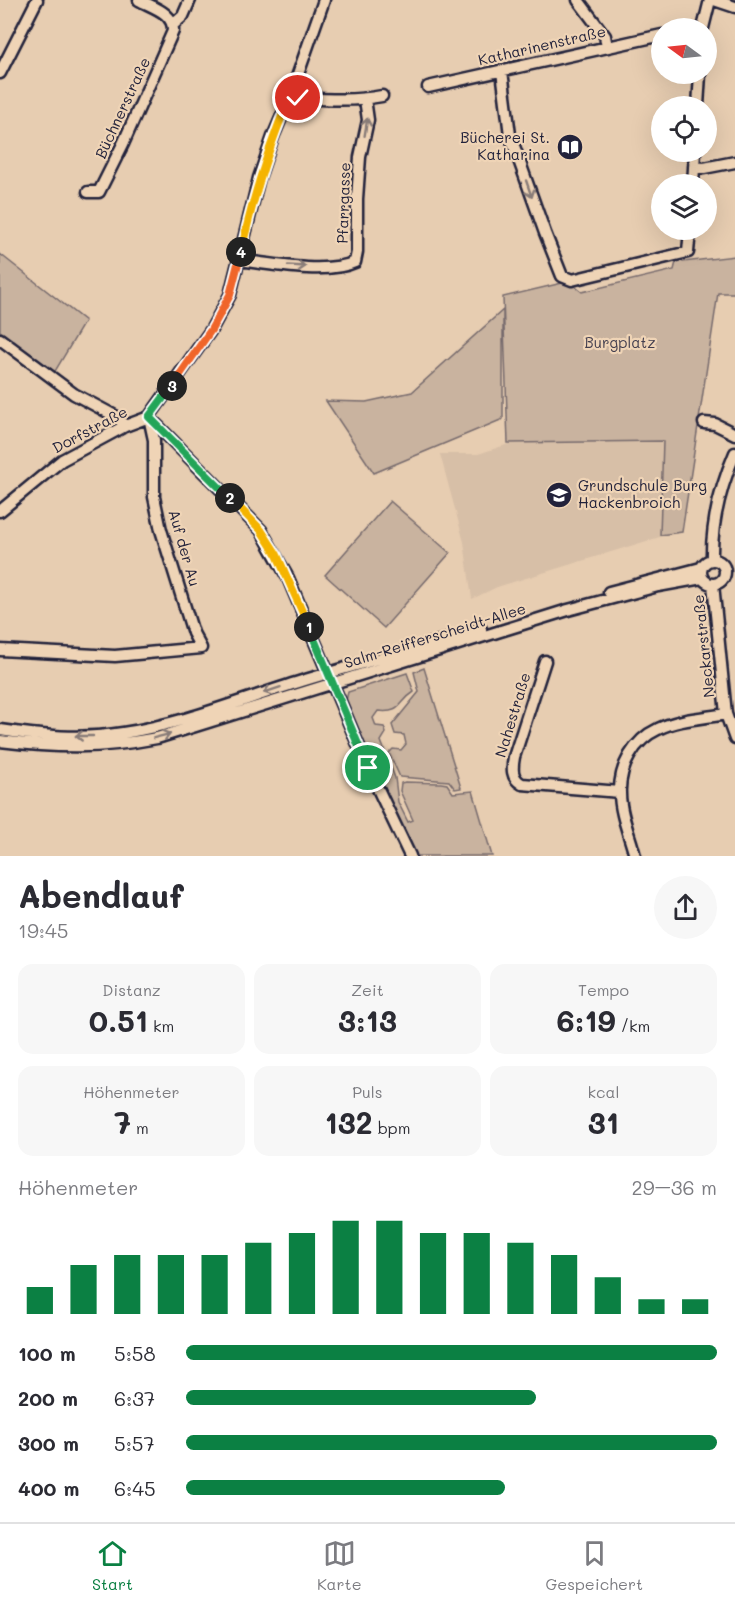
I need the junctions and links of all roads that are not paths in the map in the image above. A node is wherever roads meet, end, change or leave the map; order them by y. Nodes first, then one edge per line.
1 (37, 0) edge
2 (139, 0) edge
3 (190, 0) edge
4 (324, 0) edge
5 (578, 0) edge
6 (712, 0) edge
7 (735, 7) edge
8 (704, 18) edge
9 (174, 24) junction
10 (651, 37) edge
11 (607, 47) junction
12 (502, 71) junction
13 (0, 73) edge
14 (429, 87) dead end
15 (382, 96) dead end
16 (290, 97) junction
17 (365, 99) junction
18 (694, 162) edge
19 (735, 162) edge
20 (694, 167) junction
21 (694, 174) edge
22 (88, 192) dead end
23 (689, 240) edge
24 (239, 260) junction
25 (0, 339) edge
26 (149, 417) junction
27 (704, 423) dead end
28 (125, 426) junction
29 (735, 434) edge
30 (735, 453) edge
31 (0, 511) edge
32 (735, 564) edge
33 (724, 568) edge
34 (702, 573) junction
35 (713, 584) junction
36 (0, 650) edge
37 (545, 661) dead end
38 (330, 678) junction
39 (726, 714) junction
40 (0, 730) edge
41 (735, 739) edge
42 (0, 741) edge
43 (620, 792) junction
44 (410, 856) edge
45 (635, 856) edge

1 - 13 street
2 - 9 street
3 - 9 street, Büchnerstraße
4 - 16 street, Dorfstraße
5 - 11 street
6 - 7 street
6 - 8 street
9 - 22 street, Büchnerstraße
10 - 11 street, Katharinenstraße
11 - 12 street, Katharinenstraße
12 - 14 street, Katharinenstraße
12 -> 23 street
15 - 17 street
16 - 17 street
16 - 24 street, Dorfstraße
24 -> 17 street, Pfarrgasse
18 - 20 street
19 - 20 street
20 - 21 street
24 - 26 street, Dorfstraße
25 - 28 street
26 - 28 street, Dorfstraße
26 - 36 street, Auf der Au
26 - 38 street
27 - 29 street
28 - 31 street, Dorfstraße
30 - 33 street
32 - 33 street
33 - 34 street
33 - 35 street
34 - 35 street
34 - 38 street, Salm-Reifferscheidt-Allee
35 - 39 street, Neckarstraße
37 - 43 street, Nahestraße
38 -> 40 street, Salm-Reifferscheidt-Allee
42 -> 38 street, Salm-Reifferscheidt-Allee
38 - 44 street
39 - 41 street, Neckarstraße
39 - 43 street
43 - 45 street

